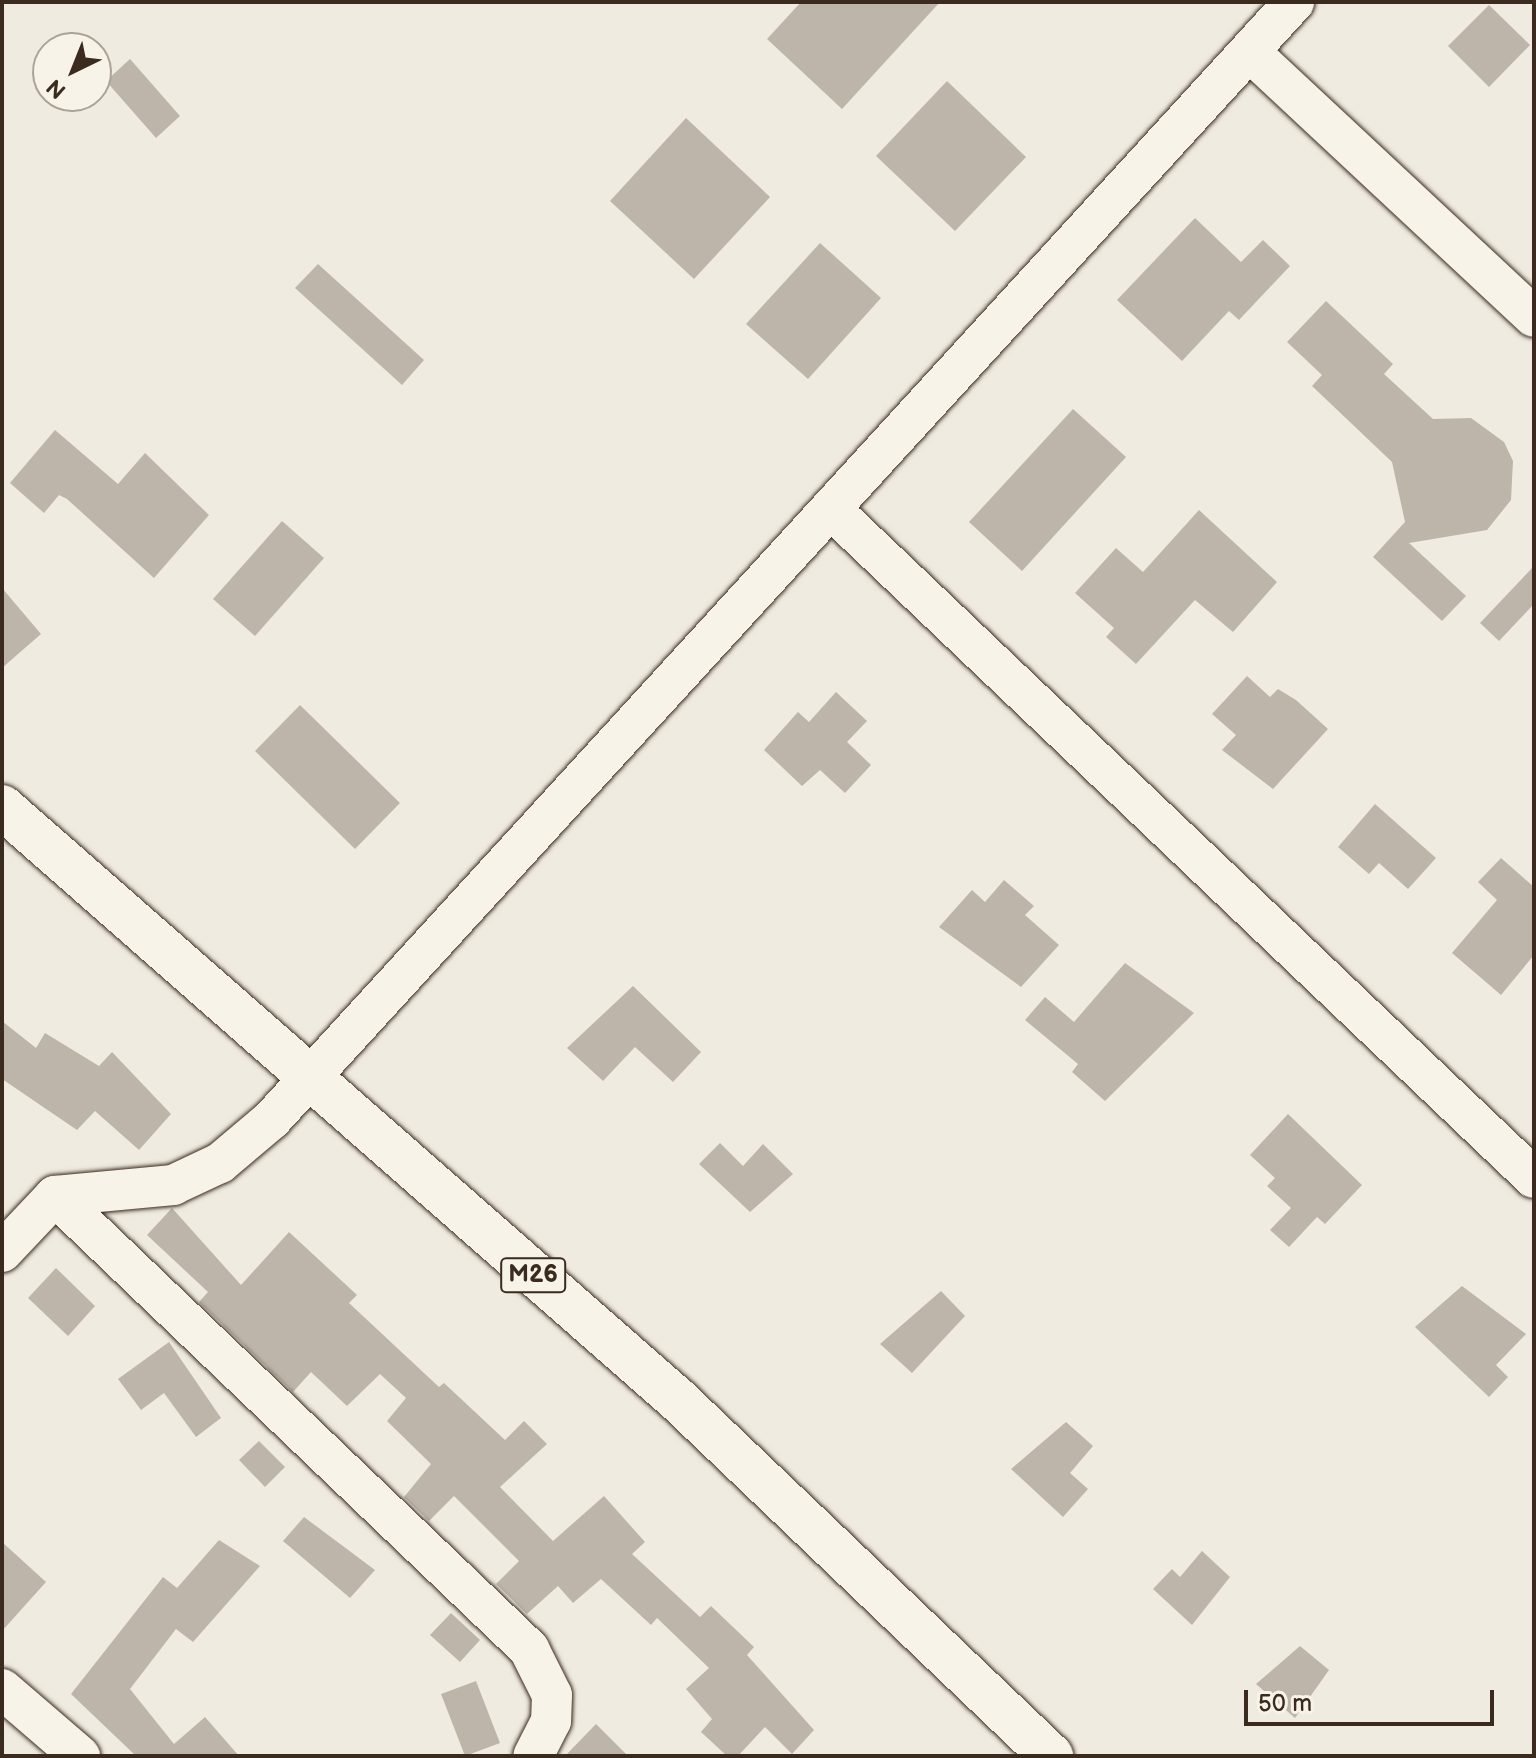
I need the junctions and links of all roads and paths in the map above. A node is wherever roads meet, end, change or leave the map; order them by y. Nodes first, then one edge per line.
1 (1294, 2) edge
2 (1250, 52) junction
3 (1534, 317) edge
4 (831, 509) junction
5 (2, 807) edge
6 (308, 1081) junction
7 (1534, 1178) edge
8 (55, 1196) junction
9 (2, 1252) edge
10 (2, 1689) edge
11 (1039, 1752) edge
12 (80, 1756) edge
13 (533, 1756) edge

1 - 2 street
2 - 3 street
2 - 4 street
4 - 6 street
4 - 7 street
5 - 6 main road, M26
6 - 8 street
6 - 11 main road, M26
8 - 9 street
8 - 13 street
10 - 12 street

